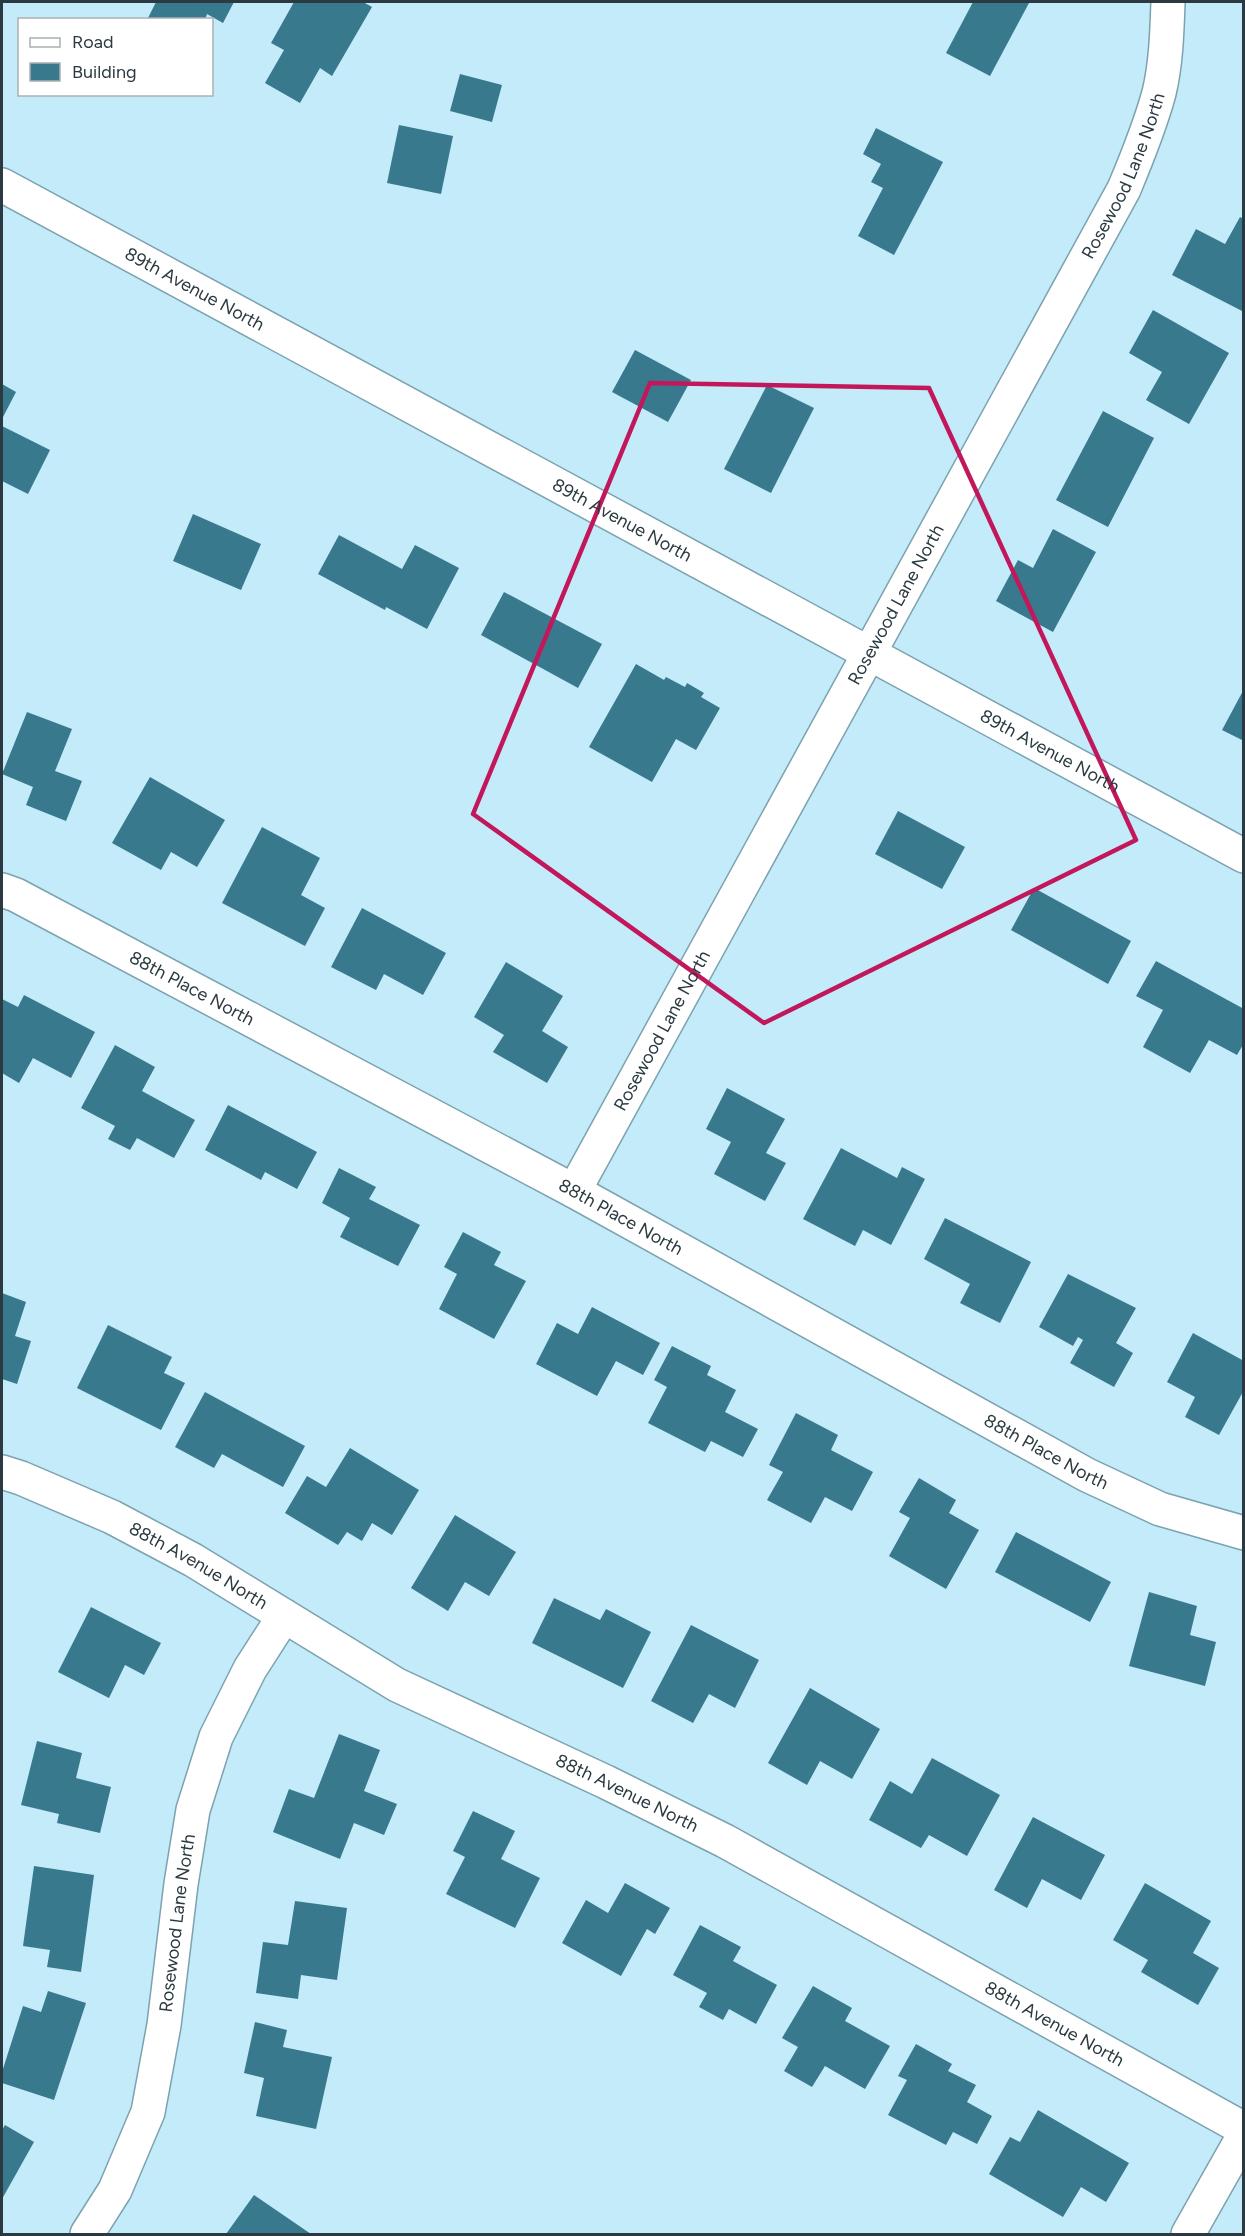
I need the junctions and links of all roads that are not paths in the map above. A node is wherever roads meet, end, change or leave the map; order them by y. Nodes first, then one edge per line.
1 (1168, 2) edge
2 (2, 185) edge
3 (869, 653) junction
4 (1244, 856) edge
5 (2, 890) edge
6 (574, 1191) junction
7 (2, 1472) edge
8 (1244, 1533) edge
9 (284, 1616) junction
10 (1244, 2129) edge
11 (1244, 2135) edge
12 (87, 2235) edge
13 (1188, 2235) edge

1 - 3 street, Rosewood Lane North
2 - 3 street, 89th Avenue North
3 - 4 street, 89th Avenue North
3 - 6 street, Rosewood Lane North
5 - 6 street, 88th Place North
6 - 8 street, 88th Place North
7 - 9 street, 88th Avenue North
9 - 10 street, 88th Avenue North
9 - 12 street, Rosewood Lane North
11 - 13 street

